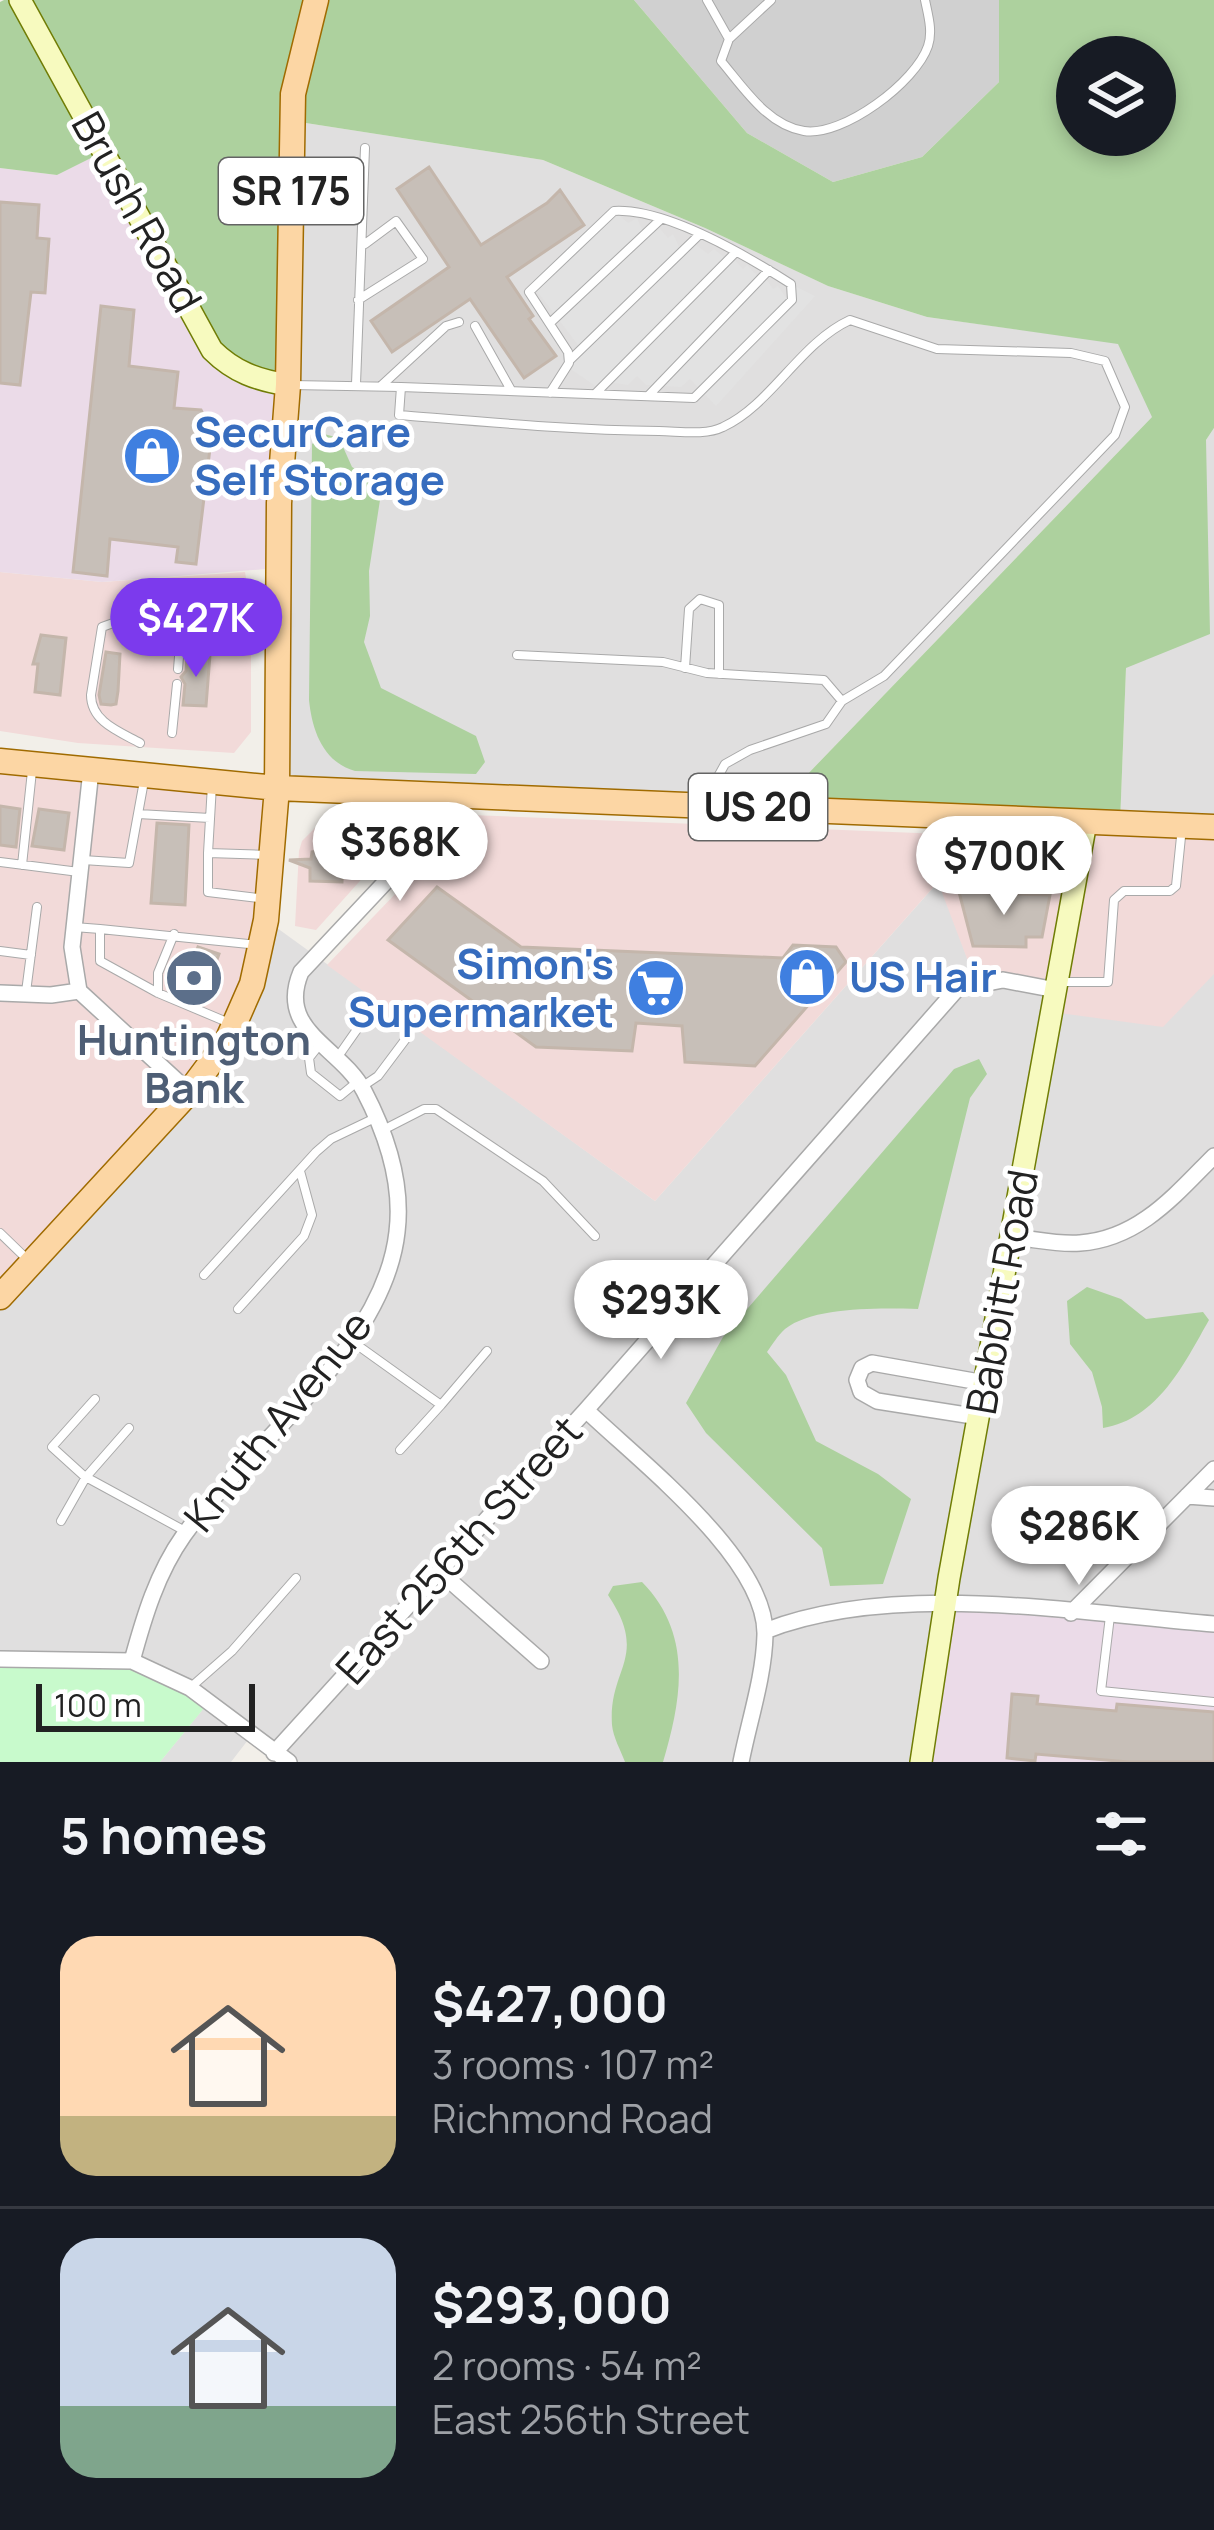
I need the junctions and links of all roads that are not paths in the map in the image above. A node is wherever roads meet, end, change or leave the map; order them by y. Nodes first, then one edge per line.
1 (20, 0) edge
2 (316, 0) edge
3 (771, 0) edge
4 (925, 0) edge
5 (709, 1) edge
6 (729, 39) junction
7 (365, 148) dead end
8 (661, 219) junction
9 (699, 235) junction
10 (364, 245) junction
11 (736, 252) junction
12 (770, 270) junction
13 (358, 300) junction
14 (459, 322) dead end
15 (550, 322) junction
16 (475, 326) dead end
17 (569, 361) junction
18 (356, 384) junction
19 (288, 386) junction
20 (382, 386) junction
21 (401, 386) junction
22 (512, 391) junction
23 (550, 393) junction
24 (595, 394) junction
25 (648, 396) junction
26 (236, 602) dead end
27 (153, 627) dead end
28 (517, 655) dead end
29 (686, 668) junction
30 (178, 669) dead end
31 (719, 674) junction
32 (176, 684) dead end
33 (842, 700) junction
34 (172, 734) dead end
35 (140, 743) dead end
36 (0, 760) edge
37 (33, 764) junction
38 (91, 770) junction
39 (145, 776) junction
40 (212, 782) junction
41 (278, 788) junction
42 (470, 793) junction
43 (711, 805) junction
44 (138, 814) junction
45 (210, 818) junction
46 (982, 818) junction
47 (1086, 822) junction
48 (1212, 822) edge
49 (1182, 826) junction
50 (208, 854) junction
51 (271, 855) junction
52 (0, 862) edge
53 (22, 865) junction
54 (81, 866) junction
55 (1078, 869) junction
56 (267, 899) junction
57 (37, 907) dead end
58 (74, 927) junction
59 (100, 929) junction
60 (174, 934) junction
61 (260, 945) junction
62 (0, 951) edge
63 (31, 955) junction
64 (100, 962) junction
65 (74, 968) junction
66 (1056, 985) junction
67 (79, 991) junction
68 (0, 993) edge
69 (158, 993) junction
70 (26, 994) junction
71 (372, 1008) dead end
72 (234, 1025) junction
73 (408, 1036) dead end
74 (321, 1043) junction
75 (336, 1059) junction
76 (360, 1084) junction
77 (189, 1092) junction
78 (378, 1125) junction
79 (1214, 1156) edge
80 (300, 1170) junction
81 (0, 1233) edge
82 (595, 1236) dead end
83 (1013, 1237) junction
84 (31, 1263) junction
85 (204, 1275) dead end
86 (0, 1297) edge
87 (238, 1309) dead end
88 (352, 1341) junction
89 (487, 1352) dead end
90 (985, 1383) junction
91 (95, 1399) dead end
92 (441, 1406) junction
93 (586, 1410) junction
94 (979, 1417) junction
95 (128, 1428) dead end
96 (400, 1450) dead end
97 (1214, 1469) edge
98 (86, 1477) junction
99 (1187, 1496) junction
100 (1214, 1498) edge
101 (61, 1521) dead end
102 (186, 1532) junction
103 (440, 1572) junction
104 (296, 1578) dead end
105 (945, 1604) junction
106 (1071, 1613) junction
107 (1110, 1616) junction
108 (1214, 1624) edge
109 (766, 1631) junction
110 (0, 1659) edge
111 (132, 1661) junction
112 (541, 1661) dead end
113 (190, 1688) junction
114 (1214, 1702) edge
115 (282, 1757) edge
116 (740, 1762) edge
117 (921, 1762) edge

1 - 19 main road, Brush Road
2 - 19 main road, SR 175
3 - 6 lane
4 - 6 lane
5 - 6 lane
7 - 10 lane
8 - 9 lane
8 - 15 lane
8 - 15 lane
9 - 11 lane
9 - 17 lane
10 - 13 lane
10 - 13 lane
11 - 12 lane
11 - 24 lane
12 - 25 lane
12 - 25 lane
13 - 18 lane
14 - 20 lane
15 - 17 lane
16 - 22 lane
17 - 23 lane
18 - 19 lane
18 - 20 lane
19 - 41 main road, SR 175
20 - 21 lane
21 - 22 lane
21 - 33 lane
22 - 23 lane
23 - 24 lane
24 - 25 lane
26 - 30 lane
27 - 35 lane
28 - 29 lane
29 - 31 lane
29 - 31 lane
31 - 33 lane
32 - 34 lane
33 - 43 lane
36 - 37 main road, US 20
37 - 38 main road, US 20
37 - 53 lane
38 - 39 main road, US 20
38 - 54 street
39 - 40 main road, US 20
39 - 44 lane
40 - 41 main road, US 20
40 - 45 lane
41 - 42 main road, US 20
41 - 51 main road, SR 175
42 - 43 main road, US 20
42 - 74 street, Knuth Avenue
43 - 46 main road, US 20
44 - 45 lane
44 - 54 lane
45 - 50 lane
46 - 47 main road, US 20
46 - 55 lane
47 - 49 main road, US 20
47 - 55 main road, Babbitt Road
48 - 49 main road, US 20
49 - 66 lane
50 - 51 lane
50 - 56 lane
51 - 56 main road, SR 175
52 - 53 lane
53 - 54 lane
54 - 58 street
55 - 66 main road, Babbitt Road
56 - 61 main road, SR 175
57 - 63 lane
58 - 59 lane
58 - 65 street
59 - 60 lane
59 - 64 lane
60 - 61 lane
60 - 69 lane
61 - 72 main road, SR 175
62 - 63 lane
63 - 70 lane
64 - 65 lane
64 - 69 lane
65 - 67 street
66 - 83 main road, Babbitt Road
66 - 93 street, East 256th Street
67 - 70 street
67 - 77 street
68 - 70 street
69 - 72 lane
71 - 75 lane
72 - 77 main road, SR 175
73 - 76 lane
74 - 75 street, Knuth Avenue
74 - 76 lane
75 - 76 street, Knuth Avenue
76 - 78 street, Knuth Avenue
77 - 84 main road, SR 175
78 - 80 lane
78 - 82 lane
78 - 88 street, Knuth Avenue
79 - 83 street
80 - 85 lane
80 - 87 lane
81 - 84 lane
83 - 90 main road, Babbitt Road
84 - 86 main road, SR 175
88 - 92 lane
88 - 102 street, Knuth Avenue
89 - 92 lane
90 - 94 main road, Babbitt Road
90 - 94 street
91 - 98 lane
92 - 96 lane
93 - 103 street, East 256th Street
93 - 109 street
94 - 105 main road, Babbitt Road
95 - 98 lane
97 - 99 street
98 - 101 lane
98 - 102 lane
99 - 100 street
99 - 106 street
102 - 111 street, Knuth Avenue
103 - 112 street
103 - 115 street, East 256th Street
104 - 113 lane
105 - 106 street
105 - 109 street
105 - 117 main road, Babbitt Road
106 - 107 street
107 - 108 street
107 - 114 lane
109 - 116 street
110 - 111 street
111 - 113 street
113 - 115 street

